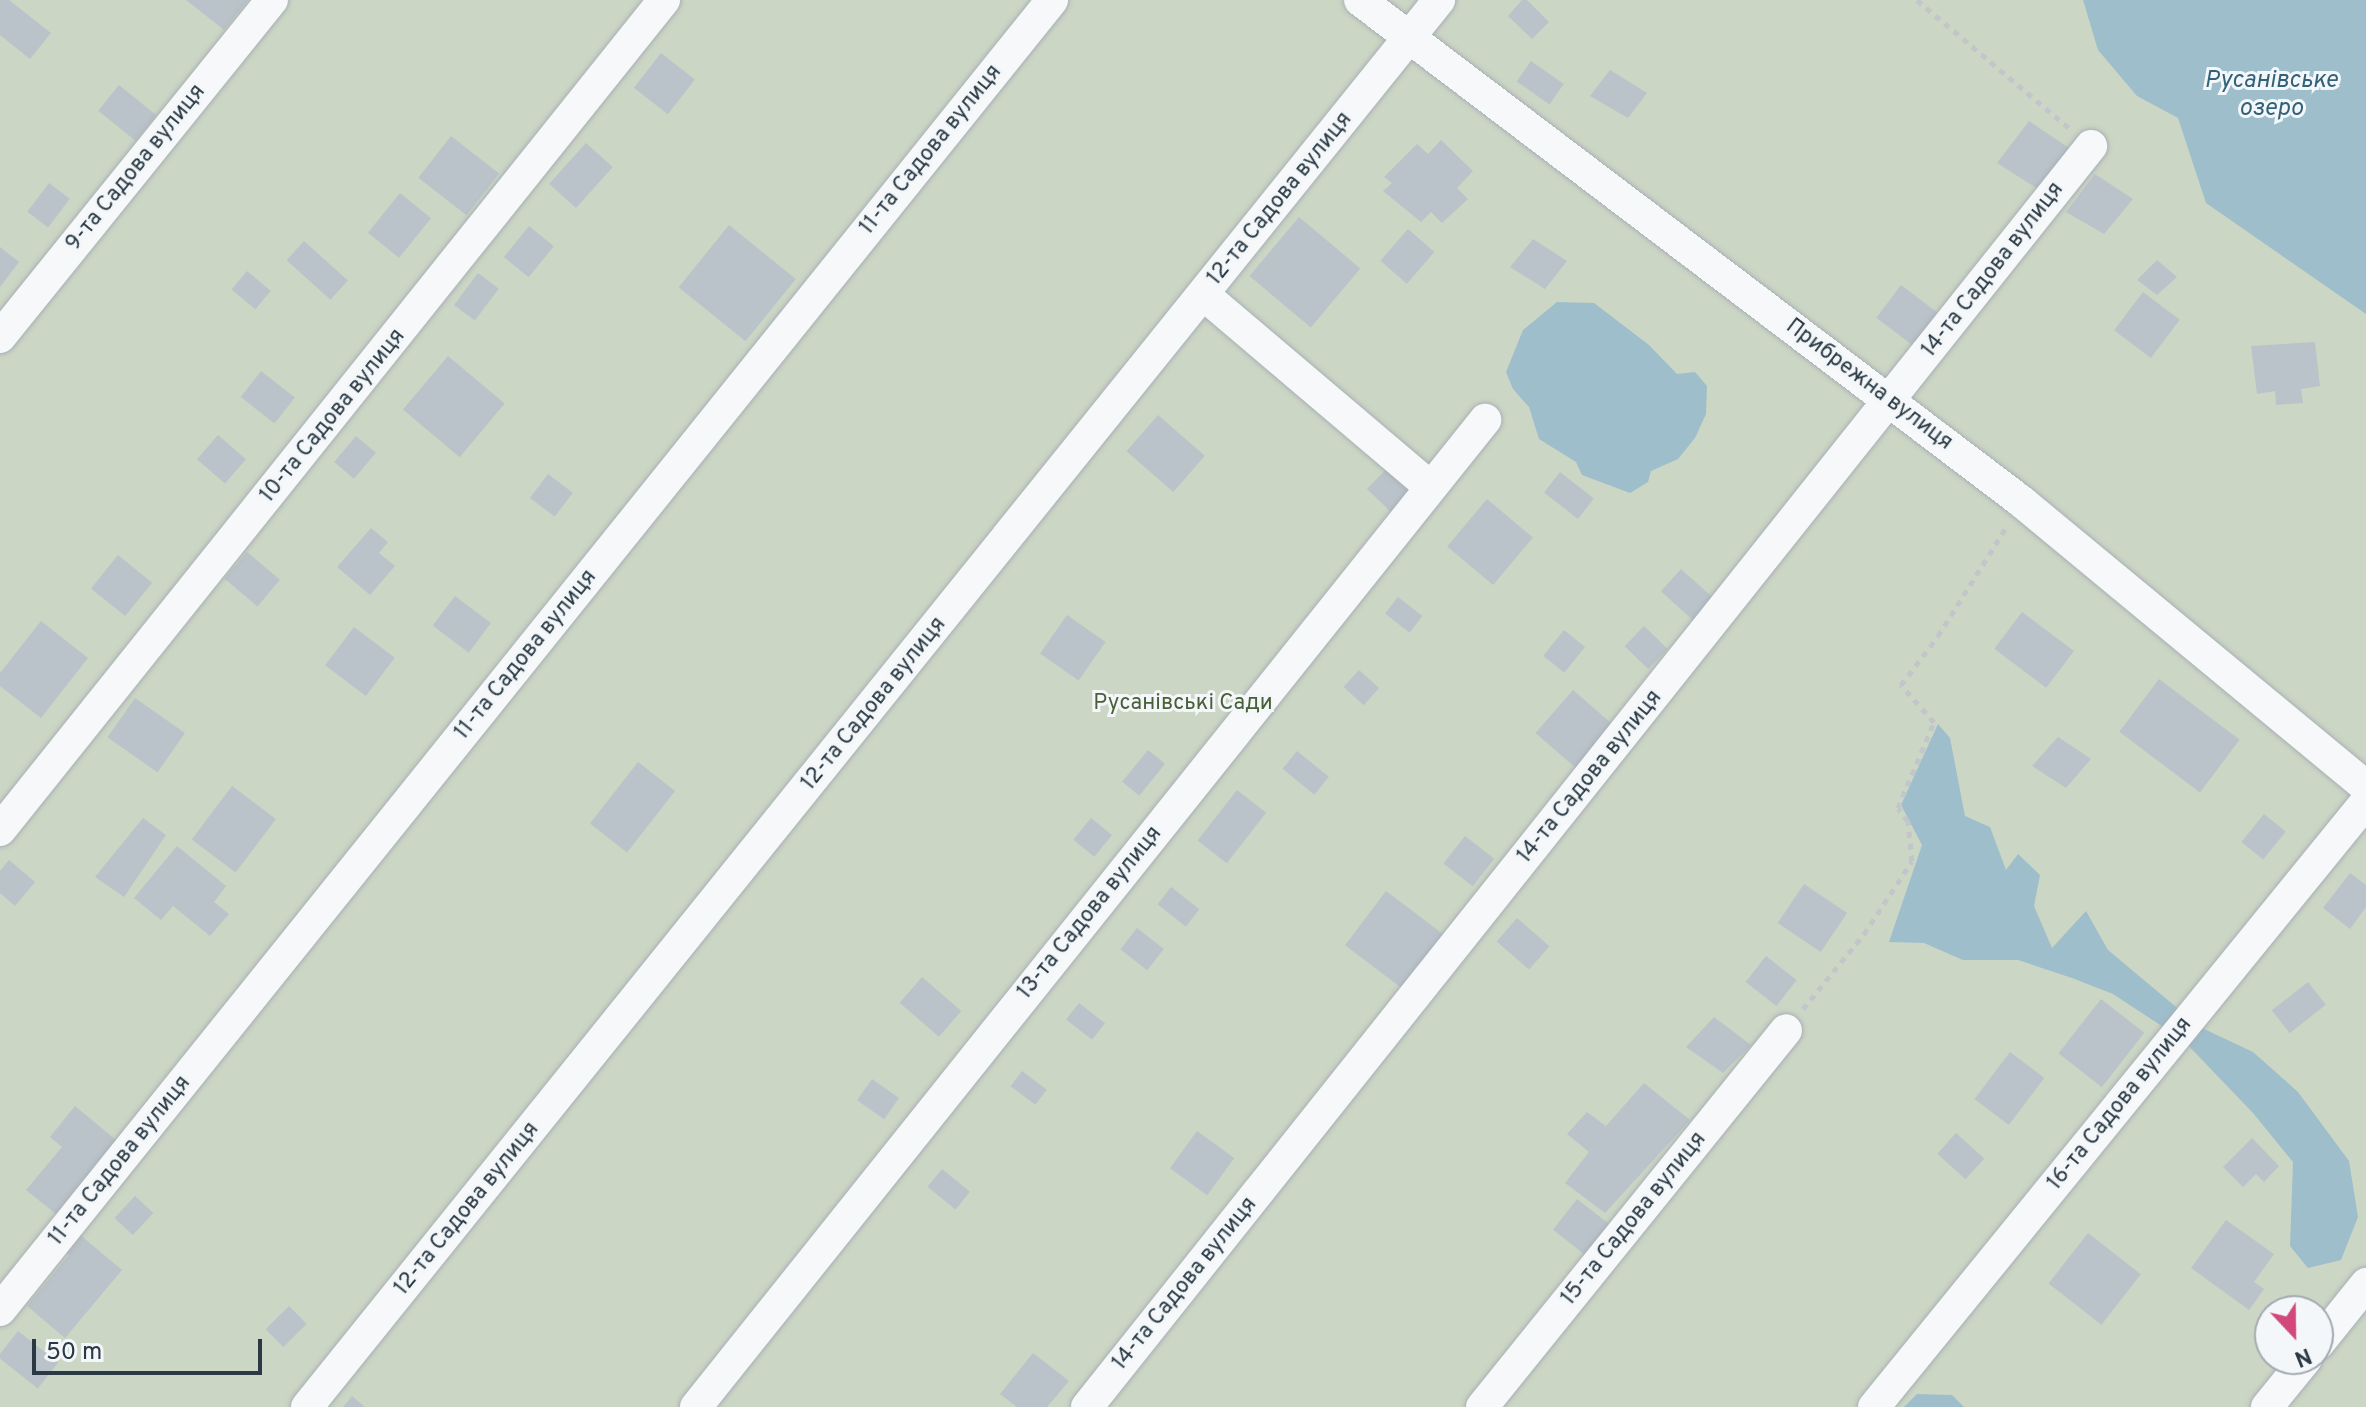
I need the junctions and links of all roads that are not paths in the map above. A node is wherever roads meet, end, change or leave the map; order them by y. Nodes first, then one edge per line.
1 (272, 0) edge
2 (664, 0) edge
3 (1052, 0) edge
4 (1360, 0) edge
5 (1439, 0) edge
6 (1408, 39) junction
7 (2091, 146) road end
8 (1204, 295) junction
9 (0, 337) edge
10 (1891, 400) junction
11 (1485, 420) dead end
12 (1430, 487) junction
13 (2366, 787) edge
14 (2366, 802) edge
15 (0, 830) edge
16 (1786, 1030) road end
17 (2366, 1284) edge
18 (0, 1310) edge
19 (2334, 1324) edge
20 (2293, 1375) edge
21 (307, 1407) edge
22 (696, 1407) edge
23 (1087, 1407) edge
24 (1482, 1407) edge
25 (1874, 1407) edge
26 (2267, 1407) edge

1 - 9 street, 9-та Садова вулиця
2 - 15 street, 10-та Садова вулиця
3 - 18 street, 11-та Садова вулиця
4 - 6 street, Прибрежна вулиця
5 - 6 street, 12-та Садова вулиця
6 - 8 street, 12-та Садова вулиця
6 - 10 street, Прибрежна вулиця
7 - 10 street, 14-та Садова вулиця
8 - 12 street
8 - 21 street, 12-та Садова вулиця
10 - 13 street, Прибрежна вулиця
10 - 23 street, 14-та Садова вулиця
11 - 12 street, 13-та Садова вулиця
12 - 22 street, 13-та Садова вулиця
14 - 25 street, 16-та Садова вулиця
16 - 24 street, 15-та Садова вулиця
17 - 19 street
20 - 26 street

